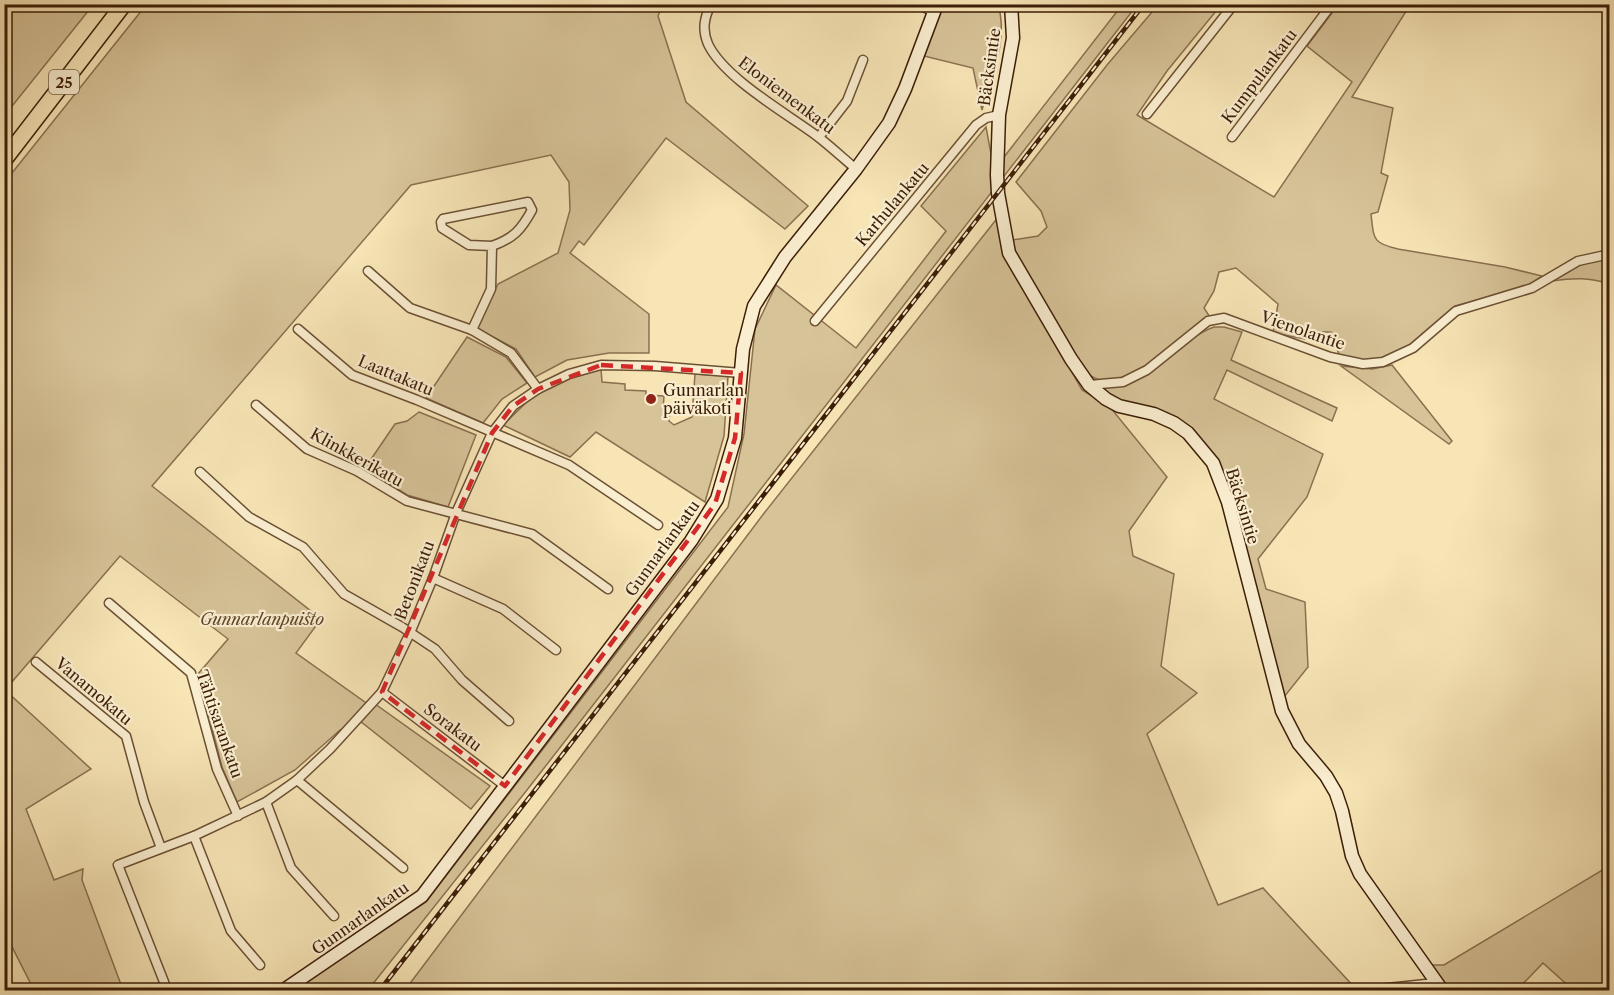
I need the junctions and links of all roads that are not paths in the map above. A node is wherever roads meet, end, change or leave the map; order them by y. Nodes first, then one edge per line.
1 (124, 4) edge
2 (711, 4) edge
3 (918, 4) edge
4 (1011, 4) edge
5 (1234, 4) edge
6 (1332, 4) edge
7 (935, 8) edge
8 (863, 60) dead end
9 (1147, 114) dead end
10 (999, 116) junction
11 (819, 137) junction
12 (1232, 137) dead end
13 (4, 160) edge
14 (856, 169) junction
15 (492, 246) junction
16 (1610, 254) edge
17 (368, 271) dead end
18 (815, 321) dead end
19 (298, 329) dead end
20 (472, 330) junction
21 (741, 373) junction
22 (1089, 385) junction
23 (538, 389) junction
24 (256, 405) dead end
25 (492, 433) junction
26 (200, 472) dead end
27 (456, 513) junction
28 (658, 525) dead end
29 (433, 578) junction
30 (608, 589) dead end
31 (109, 603) dead end
32 (410, 633) junction
33 (556, 650) dead end
34 (36, 662) dead end
35 (382, 692) junction
36 (508, 721) dead end
37 (297, 780) junction
38 (506, 786) junction
39 (266, 802) junction
40 (238, 816) junction
41 (194, 836) junction
42 (161, 848) junction
43 (403, 868) dead end
44 (334, 916) dead end
45 (260, 965) dead end
46 (1439, 987) edge
47 (170, 990) edge
48 (284, 990) edge
49 (1369, 990) edge

1 - 13 highway, 25
2 - 11 street, Eloniemenkatu
3 - 7 street
4 - 10 street, Bäcksintie
5 - 9 street
6 - 12 street, Kumpulankatu
7 - 14 street, Gunnarlankatu
8 - 11 street
10 - 18 street, Karhulankatu
10 - 22 street, Bäcksintie
11 - 14 street, Eloniemenkatu
14 - 21 street, Gunnarlankatu
15 - 15 street
15 - 20 street
16 - 22 street, Vienolantie
17 - 20 street
19 - 25 street, Laattakatu
20 - 23 street
21 - 23 street, Betonikatu
21 - 38 street, Gunnarlankatu
22 - 46 street, Bäcksintie
23 - 25 street, Betonikatu
24 - 27 street, Klinkkerikatu
25 - 27 street, Betonikatu
25 - 28 street, Laattakatu
26 - 32 street
27 - 29 street, Betonikatu
27 - 30 street, Klinkkerikatu
29 - 32 street, Betonikatu
29 - 33 street
31 - 40 street, Tähtisarankatu
32 - 35 street, Betonikatu
32 - 36 street
34 - 42 street, Vanamokatu
35 - 37 street, Betonikatu
35 - 38 street, Sorakatu
37 - 39 street, Betonikatu
37 - 43 street
38 - 48 street, Gunnarlankatu
39 - 40 street, Betonikatu
39 - 44 street
40 - 41 street, Betonikatu
41 - 42 street, Betonikatu
41 - 45 street
42 - 47 street, Betonikatu
46 - 49 street

